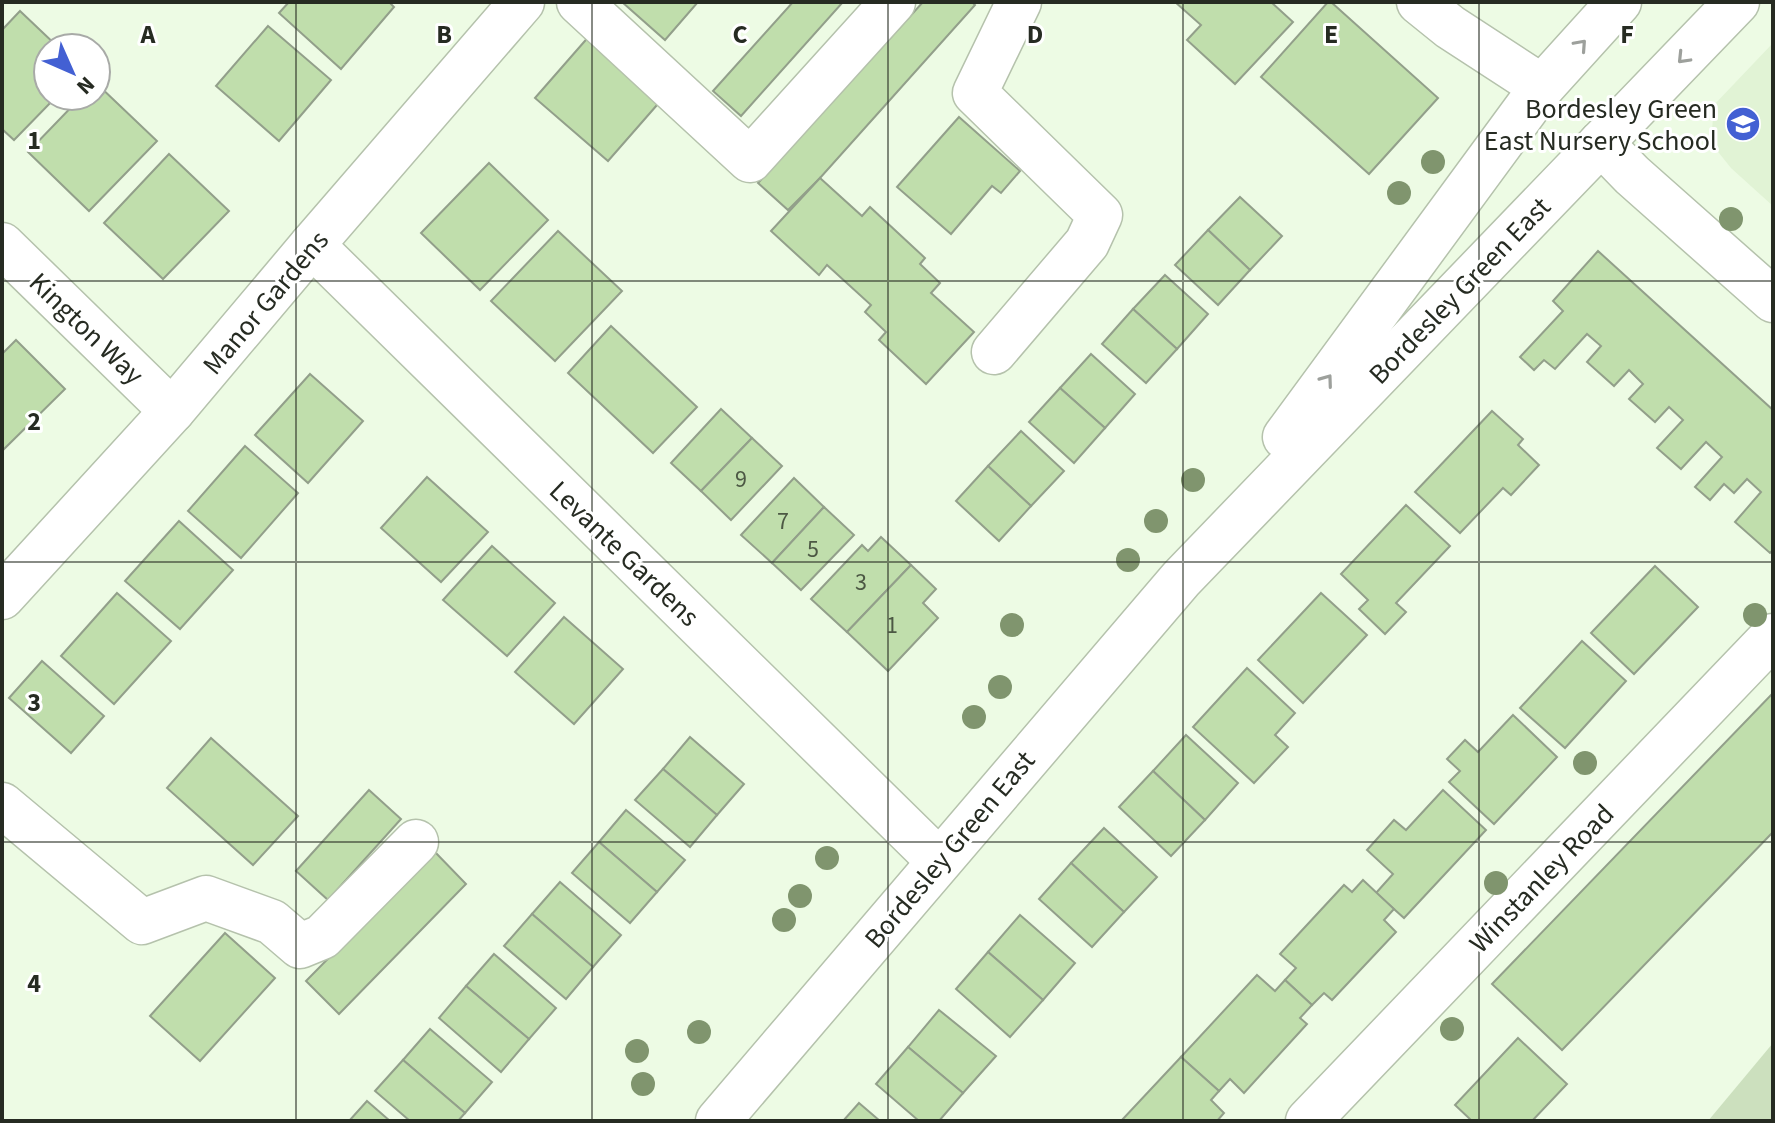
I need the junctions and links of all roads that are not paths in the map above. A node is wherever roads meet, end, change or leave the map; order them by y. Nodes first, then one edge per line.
1 (522, 2) edge
2 (579, 2) edge
3 (893, 2) edge
4 (1019, 2) edge
5 (1419, 2) edge
6 (1619, 2) edge
7 (1737, 2) edge
8 (1542, 87) junction
9 (1601, 143) junction
10 (2, 245) edge
11 (312, 245) junction
12 (1773, 300) edge
13 (994, 352) dead end
14 (172, 411) junction
15 (1181, 579) junction
16 (2, 597) edge
17 (1773, 636) edge
18 (2, 805) edge
19 (416, 842) dead end
20 (939, 861) junction
21 (718, 1121) edge
22 (1308, 1121) edge

1 - 11 street, Manor Gardens
2 - 3 street
4 - 13 street
5 - 8 street
8 -> 6 street, Bordesley Green East
7 -> 9 street, Bordesley Green East
15 -> 8 street, Bordesley Green East
9 - 12 street
9 - 15 street, Bordesley Green East
10 - 14 street, Kington Way
11 - 14 street, Manor Gardens
11 - 20 street, Levante Gardens
14 - 16 street, Manor Gardens
15 - 20 street, Bordesley Green East
17 - 22 street, Winstanley Road
18 - 19 street
20 - 21 street, Bordesley Green East

